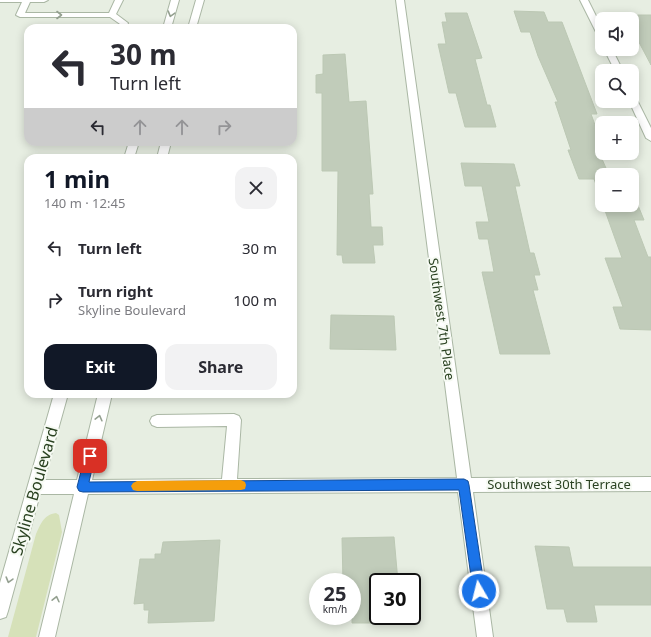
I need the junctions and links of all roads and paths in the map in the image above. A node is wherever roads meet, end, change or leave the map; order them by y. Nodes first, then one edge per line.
1 (0, 0) edge
2 (27, 0) edge
3 (44, 0) edge
4 (119, 0) edge
5 (175, 0) edge
6 (200, 0) edge
7 (400, 0) edge
8 (584, 0) edge
9 (112, 15) junction
10 (595, 22) edge
11 (124, 24) edge
12 (168, 24) edge
13 (193, 24) edge
14 (637, 108) edge
15 (651, 138) edge
16 (60, 398) edge
17 (104, 398) edge
18 (157, 421) dead end
19 (651, 484) edge
20 (229, 485) junction
21 (464, 485) junction
22 (35, 487) junction
23 (83, 487) junction
24 (0, 611) edge
25 (47, 637) edge
26 (485, 637) edge

1 - 2 street
2 - 3 street
2 -> 9 street
4 - 9 street
5 -> 12 street
6 - 13 street
7 - 21 street, Southwest 7th Place
8 - 10 street
9 - 11 street
14 - 15 street
16 - 22 street, Skyline Boulevard
23 -> 17 street
18 - 20 street
19 - 21 street, Southwest 30th Terrace
20 - 21 street, Southwest 30th Terrace
20 - 23 street, Southwest 30th Terrace
21 - 26 street, Southwest 7th Place
22 - 23 street, Southwest 30th Terrace
22 -> 24 street, Skyline Boulevard
25 -> 23 street

